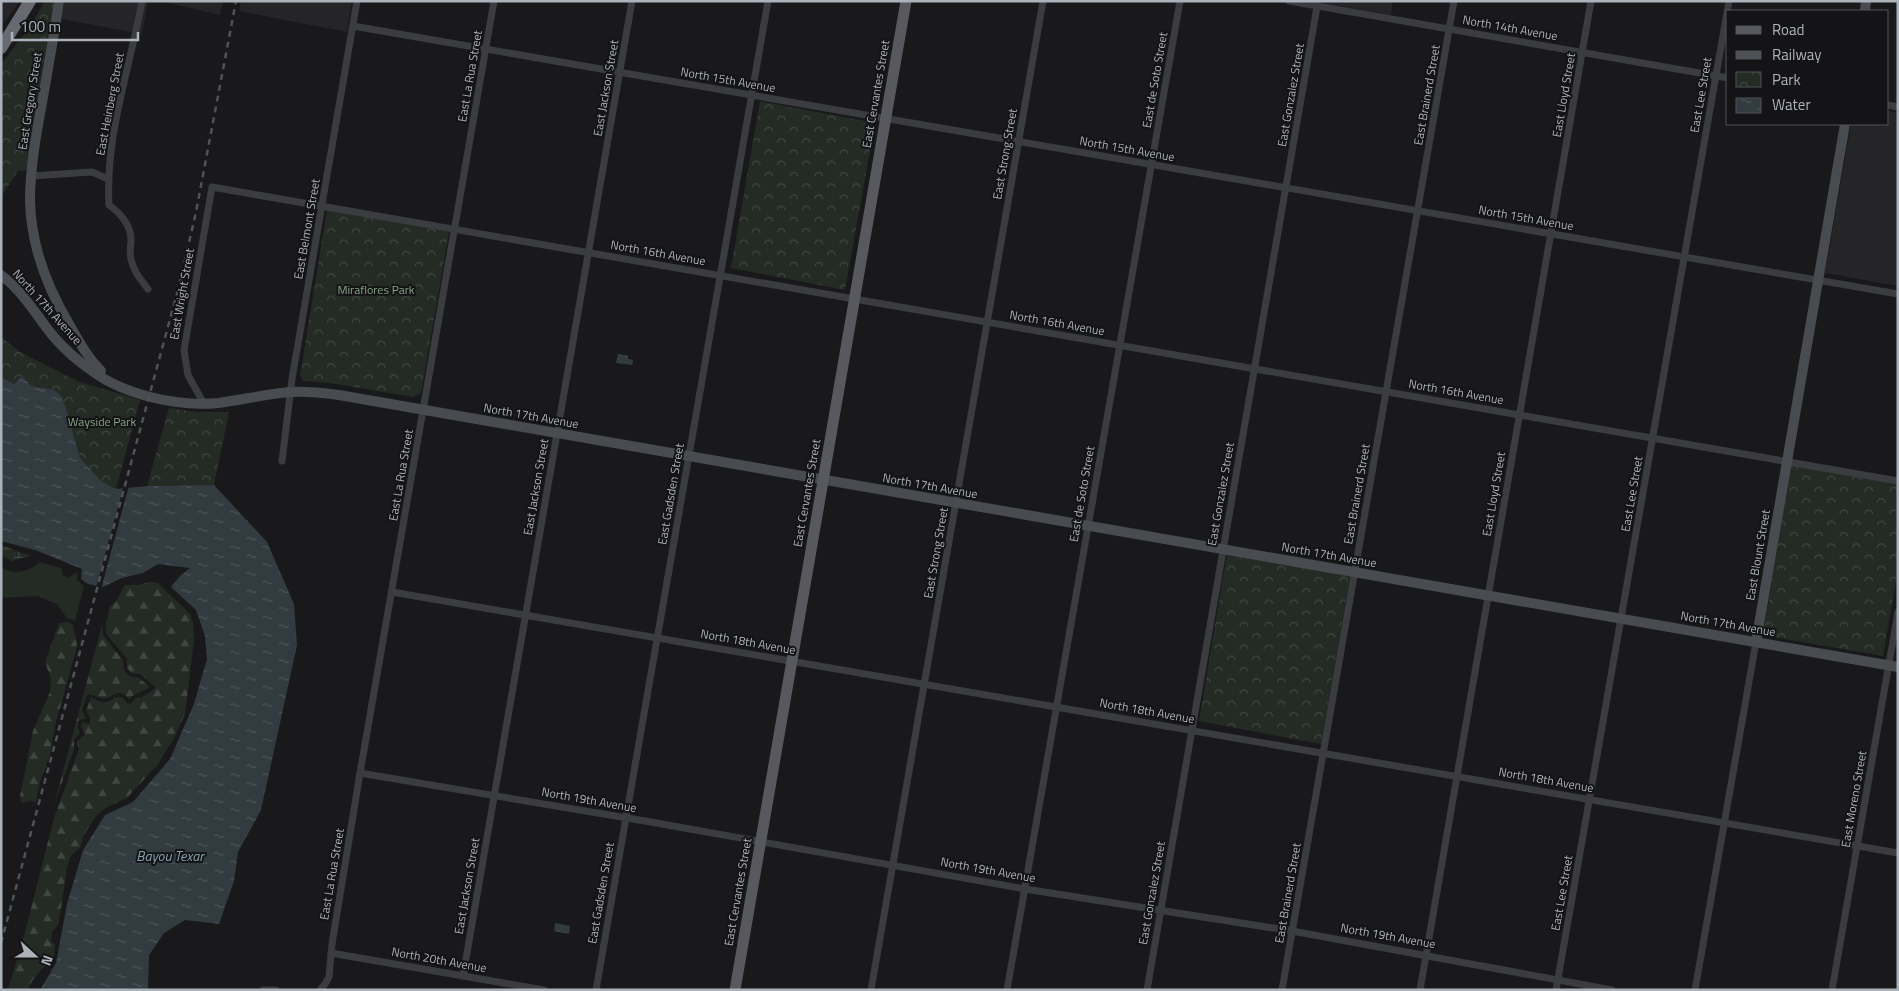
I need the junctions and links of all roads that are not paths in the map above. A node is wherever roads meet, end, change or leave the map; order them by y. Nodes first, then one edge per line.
1 (30, 1) edge
2 (60, 1) edge
3 (142, 1) edge
4 (357, 1) edge
5 (494, 1) edge
6 (632, 1) edge
7 (768, 1) edge
8 (906, 1) edge
9 (1043, 1) edge
10 (1180, 1) edge
11 (1289, 1) edge
12 (1454, 1) edge
13 (1591, 1) edge
14 (1318, 4) edge
15 (1726, 18) edge
16 (353, 26) junction
17 (1450, 29) junction
18 (1, 48) edge
19 (486, 49) junction
20 (1582, 52) junction
21 (620, 72) junction
22 (1716, 76) junction
23 (1726, 78) edge
24 (752, 95) junction
25 (886, 118) junction
26 (1845, 125) edge
27 (1018, 142) junction
28 (1151, 165) junction
29 (31, 176) junction
30 (108, 179) junction
31 (212, 187) joint
32 (1286, 188) junction
33 (322, 206) junction
34 (1418, 211) junction
35 (455, 230) junction
36 (1551, 234) junction
37 (588, 253) junction
38 (1684, 257) junction
39 (1, 276) edge
40 (720, 276) junction
41 (1818, 281) junction
42 (148, 290) dead end
43 (1898, 294) edge
44 (854, 299) junction
45 (987, 322) junction
46 (1120, 345) junction
47 (1254, 369) junction
48 (116, 386) junction
49 (291, 392) junction
50 (1386, 392) junction
51 (203, 402) junction
52 (423, 410) junction
53 (1520, 415) junction
54 (557, 433) junction
55 (1653, 438) junction
56 (689, 456) junction
57 (282, 461) dead end
58 (1787, 462) junction
59 (823, 480) junction
60 (1898, 481) edge
61 (956, 503) junction
62 (1088, 526) junction
63 (1223, 549) junction
64 (1355, 572) junction
65 (392, 592) junction
66 (1488, 595) junction
67 (1898, 612) edge
68 (525, 615) junction
69 (1621, 619) junction
70 (657, 637) junction
71 (1756, 642) junction
72 (792, 661) junction
73 (1893, 666) edge
74 (924, 684) junction
75 (1057, 706) junction
76 (1192, 730) junction
77 (1323, 753) junction
78 (360, 773) junction
79 (1457, 776) junction
80 (494, 796) junction
81 (1590, 799) junction
82 (626, 818) junction
83 (1724, 822) junction
84 (761, 841) junction
85 (1857, 846) junction
86 (1898, 853) edge
87 (893, 865) junction
88 (1025, 888) junction
89 (1161, 911) junction
90 (1292, 930) junction
91 (331, 953) junction
92 (1426, 955) junction
93 (463, 976) junction
94 (1558, 980) junction
95 (264, 990) edge
96 (276, 990) edge
97 (320, 990) edge
98 (544, 990) edge
99 (596, 990) edge
100 (735, 990) edge
101 (871, 990) edge
102 (1007, 990) edge
103 (1147, 990) edge
104 (1282, 990) edge
105 (1420, 990) edge
106 (1556, 990) edge
107 (1612, 990) edge
108 (1695, 990) edge
109 (1832, 990) edge

1 - 18 highway
2 - 29 street, East Gregory Street
3 - 30 street, East Heinberg Street
4 - 16 street, East Belmont Street
5 - 19 street, East La Rua Street
6 - 21 street, East Jackson Street
7 - 24 street, East Gadsden Street
8 - 25 main road, East Cervantes Street
9 - 27 street, East Strong Street
10 - 28 street, East de Soto Street
11 - 14 street, North 14th Avenue
12 - 17 street, East Brainerd Street
13 - 20 street, East Lloyd Street
14 - 17 street, North 14th Avenue
14 - 32 street, East Gonzalez Street
15 - 22 street, East Lee Street
16 - 19 street, North 15th Avenue
16 - 33 street, East Belmont Street
17 - 20 street, North 14th Avenue
17 - 34 street, East Brainerd Street
19 - 21 street, North 15th Avenue
19 - 35 street, East La Rua Street
20 - 22 street, North 14th Avenue
20 - 36 street, East Lloyd Street
21 - 24 street, North 15th Avenue
21 - 37 street, East Jackson Street
22 - 23 street, North 14th Avenue
22 - 38 street, East Lee Street
24 - 25 street, North 15th Avenue
24 - 40 street, East Gadsden Street
25 - 27 street, North 15th Avenue
25 - 44 main road, East Cervantes Street
26 - 41 street, East Blount Street
27 - 28 street, North 15th Avenue
27 - 45 street, East Strong Street
28 - 32 street, North 15th Avenue
28 - 46 street, East de Soto Street
29 - 30 street
29 - 48 street, East Gregory Street
30 - 42 street, East Heinberg Street
31 - 33 street, North 16th Avenue
31 - 51 street, East Wright Street
32 - 34 street, North 15th Avenue
32 - 47 street, East Gonzalez Street
33 - 35 street, North 16th Avenue
33 - 49 street, East Belmont Street
34 - 36 street, North 15th Avenue
34 - 50 street, East Brainerd Street
35 - 37 street, North 16th Avenue
35 - 52 street, East La Rua Street
36 - 38 street, North 15th Avenue
36 - 53 street, East Lloyd Street
37 - 40 street, North 16th Avenue
37 - 54 street, East Jackson Street
38 - 41 street, North 15th Avenue
38 - 55 street, East Lee Street
39 - 48 street, North 17th Avenue
40 - 44 street, North 16th Avenue
40 - 56 street, East Gadsden Street
41 - 43 street, North 15th Avenue
41 - 58 street, East Blount Street
44 - 45 street, North 16th Avenue
44 - 59 main road, East Cervantes Street
45 - 46 street, North 16th Avenue
45 - 61 street, East Strong Street
46 - 47 street, North 16th Avenue
46 - 62 street, East de Soto Street
47 - 50 street, North 16th Avenue
47 - 63 street, East Gonzalez Street
48 - 51 street, North 17th Avenue
49 - 51 street, North 17th Avenue
49 - 52 street, North 17th Avenue
49 - 57 street, East Belmont Street
50 - 53 street, North 16th Avenue
50 - 64 street, East Brainerd Street
52 - 54 street, North 17th Avenue
52 - 65 street, East La Rua Street
53 - 55 street, North 16th Avenue
53 - 66 street, East Lloyd Street
54 - 56 street, North 17th Avenue
54 - 68 street, East Jackson Street
55 - 58 street, North 16th Avenue
55 - 69 street, East Lee Street
56 - 59 street, North 17th Avenue
56 - 70 street, East Gadsden Street
58 - 60 street, North 16th Avenue
58 - 71 street, East Blount Street
59 - 61 street, North 17th Avenue
59 - 72 main road, East Cervantes Street
61 - 62 street, North 17th Avenue
61 - 74 street, East Strong Street
62 - 63 street, North 17th Avenue
62 - 75 street, East de Soto Street
63 - 64 street, North 17th Avenue
63 - 76 street, East Gonzalez Street
64 - 66 street, North 17th Avenue
64 - 77 street, East Brainerd Street
65 - 68 street, North 18th Avenue
65 - 78 street, East La Rua Street
66 - 69 street, North 17th Avenue
66 - 79 street, East Lloyd Street
67 - 73 street, East Moreno Street
68 - 70 street, North 18th Avenue
68 - 80 street, East Jackson Street
69 - 71 street, North 17th Avenue
69 - 81 street, East Lee Street
70 - 72 street, North 18th Avenue
70 - 82 street, East Gadsden Street
71 - 73 street, North 17th Avenue
71 - 83 street, East Blount Street
72 - 74 street, North 18th Avenue
72 - 84 main road, East Cervantes Street
73 - 85 street, East Moreno Street
74 - 75 street, North 18th Avenue
74 - 87 street, East Strong Street
75 - 76 street, North 18th Avenue
75 - 88 street, East de Soto Street
76 - 77 street, North 18th Avenue
76 - 89 street, East Gonzalez Street
77 - 79 street, North 18th Avenue
77 - 90 street, East Brainerd Street
78 - 80 street, North 19th Avenue
78 - 91 street, East La Rua Street
79 - 81 street, North 18th Avenue
79 - 92 street, East Lloyd Street
80 - 82 street, North 19th Avenue
80 - 93 street, East Jackson Street
81 - 83 street, North 18th Avenue
81 - 94 street, East Lee Street
82 - 84 street, North 19th Avenue
82 - 99 street, East Gadsden Street
83 - 85 street, North 18th Avenue
83 - 108 street, East Blount Street
84 - 87 street, North 19th Avenue
84 - 100 main road, East Cervantes Street
85 - 86 street, North 18th Avenue
85 - 109 street, East Moreno Street
87 - 88 street, North 19th Avenue
87 - 101 street, East Strong Street
88 - 89 street, North 19th Avenue
88 - 102 street, East de Soto Street
89 - 90 street, North 19th Avenue
89 - 103 street, East Gonzalez Street
90 - 92 street, North 19th Avenue
90 - 104 street, East Brainerd Street
91 - 93 street, North 20th Avenue
91 - 97 street, East La Rua Street
92 - 94 street, North 19th Avenue
92 - 105 street, East Lloyd Street
93 - 98 street, North 20th Avenue
94 - 106 street, East Lee Street
94 - 107 street, North 19th Avenue
95 - 96 street

